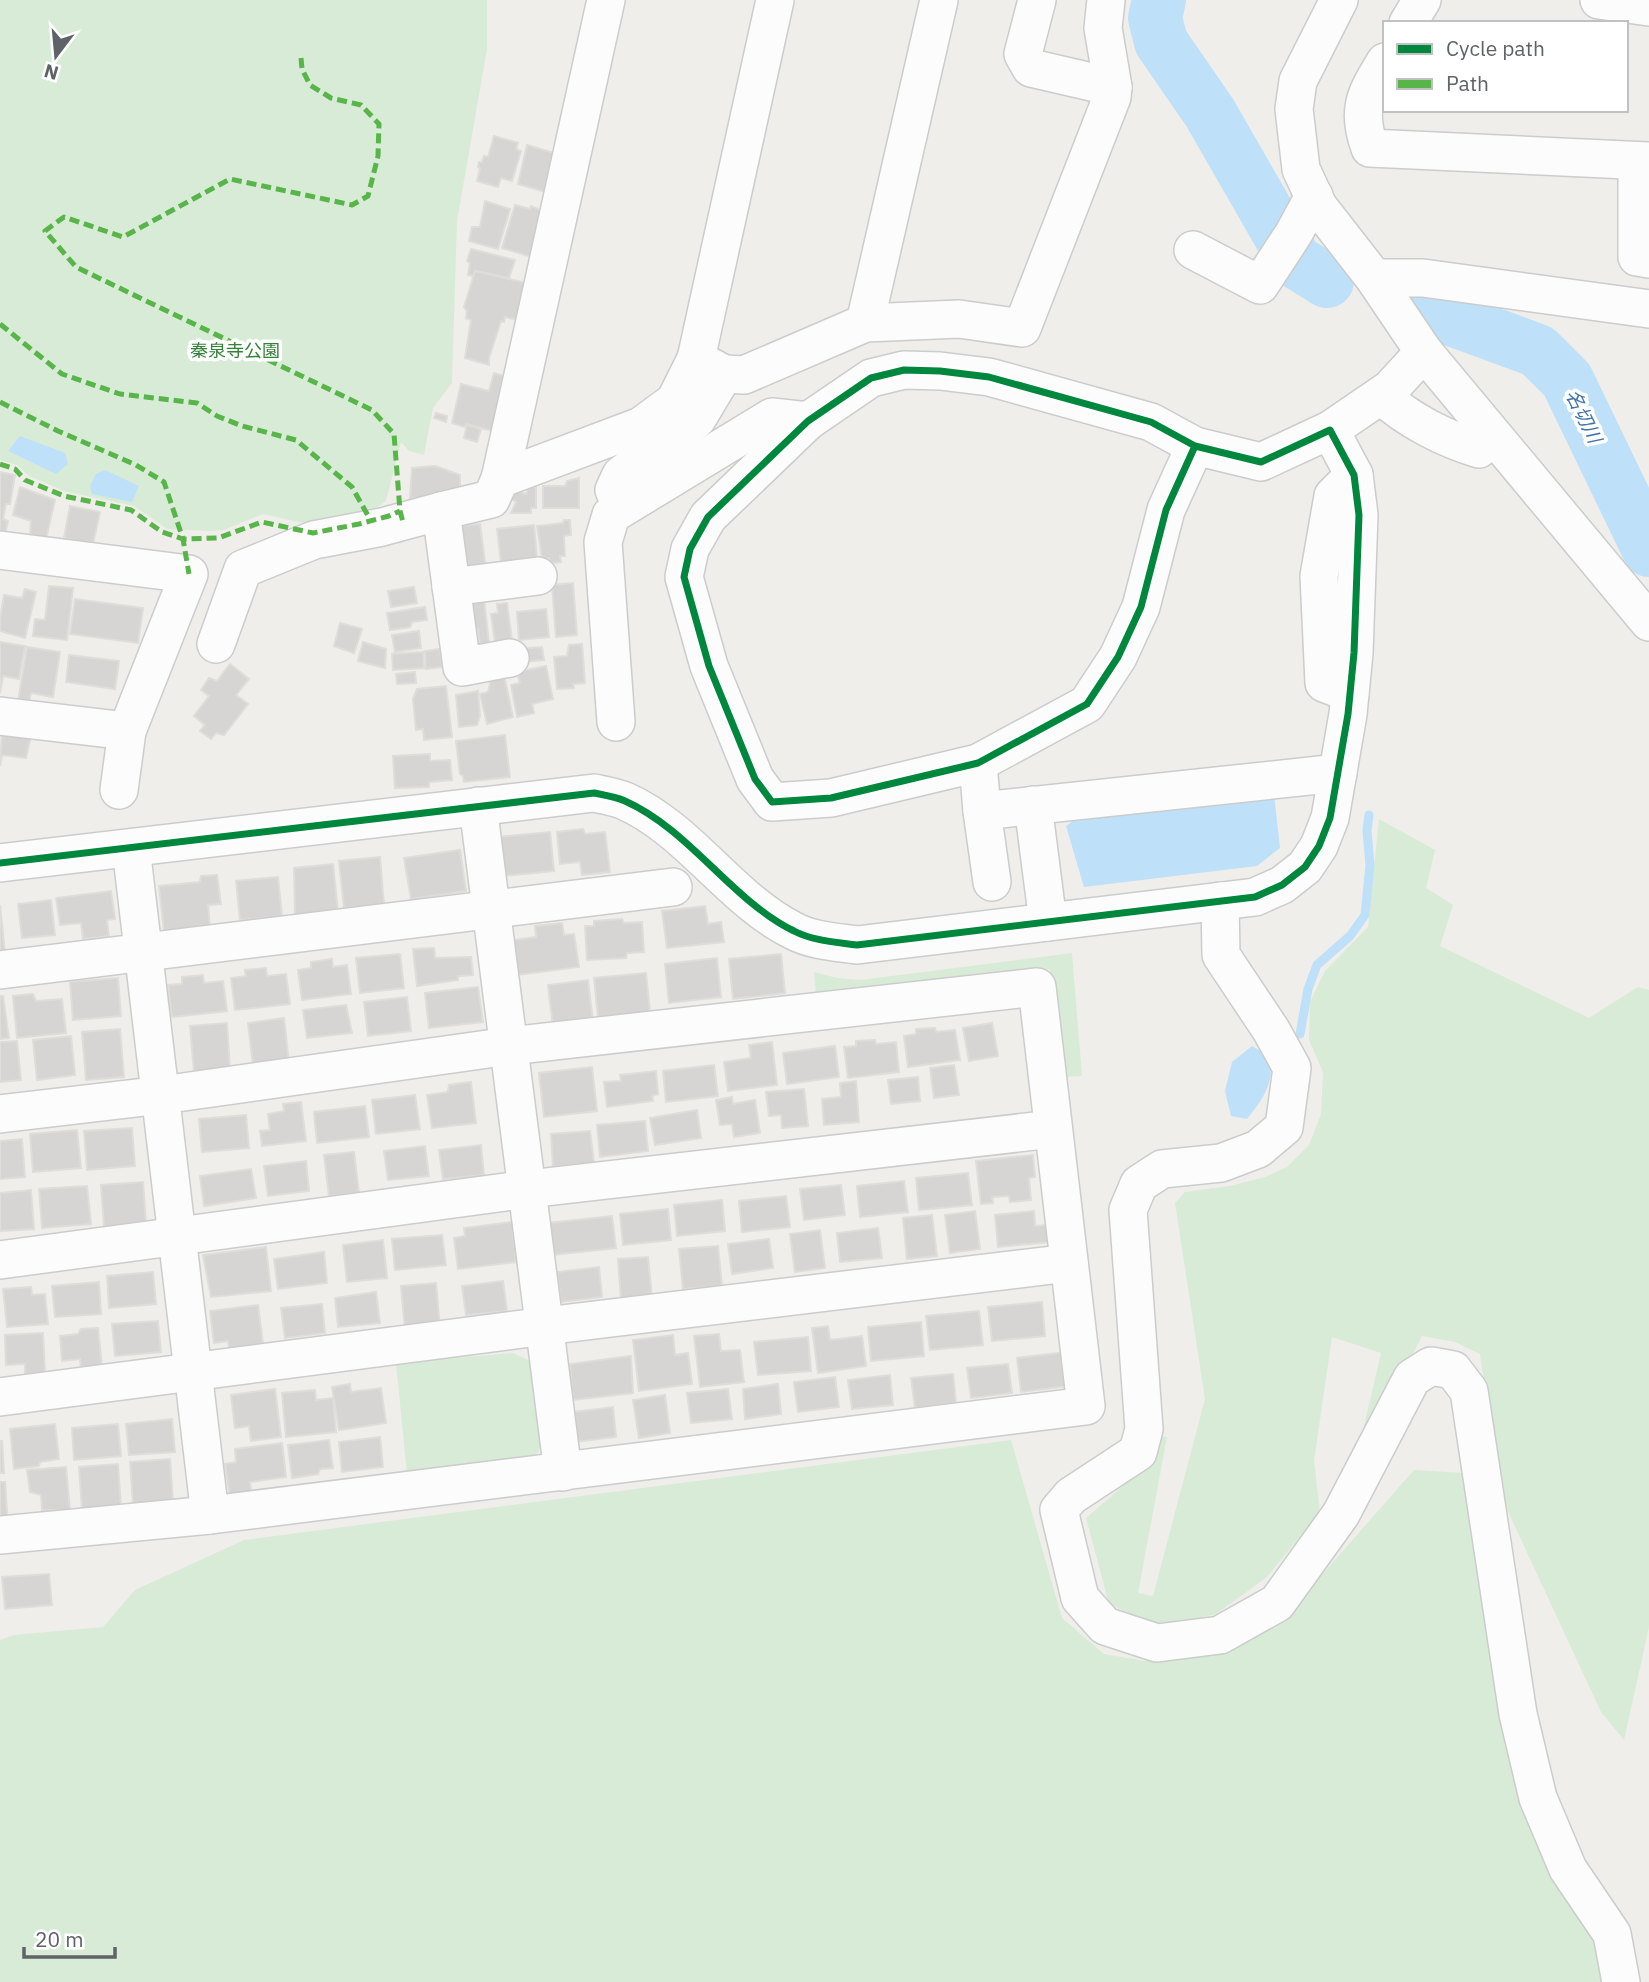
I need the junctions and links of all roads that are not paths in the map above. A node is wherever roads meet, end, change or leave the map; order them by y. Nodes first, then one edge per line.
1 (606, 0) edge
2 (775, 0) edge
3 (939, 0) edge
4 (1037, 0) edge
5 (1106, 0) edge
6 (1339, 0) edge
7 (1422, 0) edge
8 (1599, 0) edge
9 (1649, 7) edge
10 (1409, 21) edge
11 (1383, 65) edge
12 (1113, 87) junction
13 (1643, 161) edge
14 (1314, 196) junction
15 (1193, 250) dead end
16 (1649, 259) edge
17 (1374, 278) junction
18 (1649, 309) edge
19 (865, 323) junction
20 (1424, 352) junction
21 (710, 367) junction
22 (1381, 396) junction
23 (808, 421) junction
24 (1330, 430) junction
25 (1195, 446) junction
26 (1479, 449) dead end
27 (500, 479) junction
28 (622, 508) junction
29 (441, 511) junction
30 (0, 550) edge
31 (538, 576) dead end
32 (451, 587) junction
33 (1649, 622) edge
34 (216, 644) dead end
35 (510, 658) dead end
36 (0, 716) edge
37 (616, 722) dead end
38 (127, 731) junction
39 (978, 763) junction
40 (1338, 774) junction
41 (119, 790) dead end
42 (478, 806) junction
43 (1033, 806) junction
44 (982, 811) junction
45 (131, 848) junction
46 (0, 863) edge
47 (992, 882) dead end
48 (673, 887) dead end
49 (1220, 901) junction
50 (492, 909) junction
51 (1048, 922) junction
52 (144, 951) junction
53 (0, 970) edge
54 (509, 1046) junction
55 (162, 1095) junction
56 (0, 1114) edge
57 (1053, 1129) junction
58 (528, 1189) junction
59 (178, 1235) junction
60 (0, 1260) edge
61 (1069, 1263) junction
62 (545, 1326) junction
63 (193, 1372) junction
64 (0, 1397) edge
65 (563, 1472) junction
66 (210, 1515) junction
67 (0, 1535) edge
68 (1621, 1982) edge

1 - 27 street
2 - 21 street
3 - 19 street
4 - 12 street
5 - 12 street
6 - 14 street
7 - 10 street
8 - 9 street
11 - 13 street
12 - 19 street
13 - 16 street
14 - 15 street
14 - 17 street
17 - 18 street
17 - 20 street
19 - 21 street
20 - 22 street
20 - 33 street
21 - 27 street
21 - 28 street
22 - 24 street
22 - 26 street
23 - 25 street
23 - 28 street
23 - 39 street
24 - 25 street
24 - 40 street
25 - 39 street
27 - 29 street
28 - 37 street
29 - 32 street
29 - 34 street
30 - 38 street
31 - 32 street
32 - 35 street
36 - 38 street
38 - 41 street
39 - 44 street
40 - 43 street
40 - 49 street
42 - 45 street
42 - 50 street
42 - 51 street
43 - 44 street
43 - 51 street
44 - 47 street
45 - 46 street
45 - 52 street
48 - 50 street
49 - 51 street
49 - 68 street
50 - 52 street
50 - 54 street
52 - 53 street
52 - 55 street
54 - 55 street
54 - 57 street
54 - 58 street
55 - 56 street
55 - 59 street
57 - 58 street
57 - 61 street
58 - 59 street
58 - 62 street
59 - 60 street
59 - 63 street
61 - 62 street
61 - 65 street
62 - 63 street
62 - 65 street
63 - 64 street
63 - 66 street
65 - 66 street
66 - 67 street

